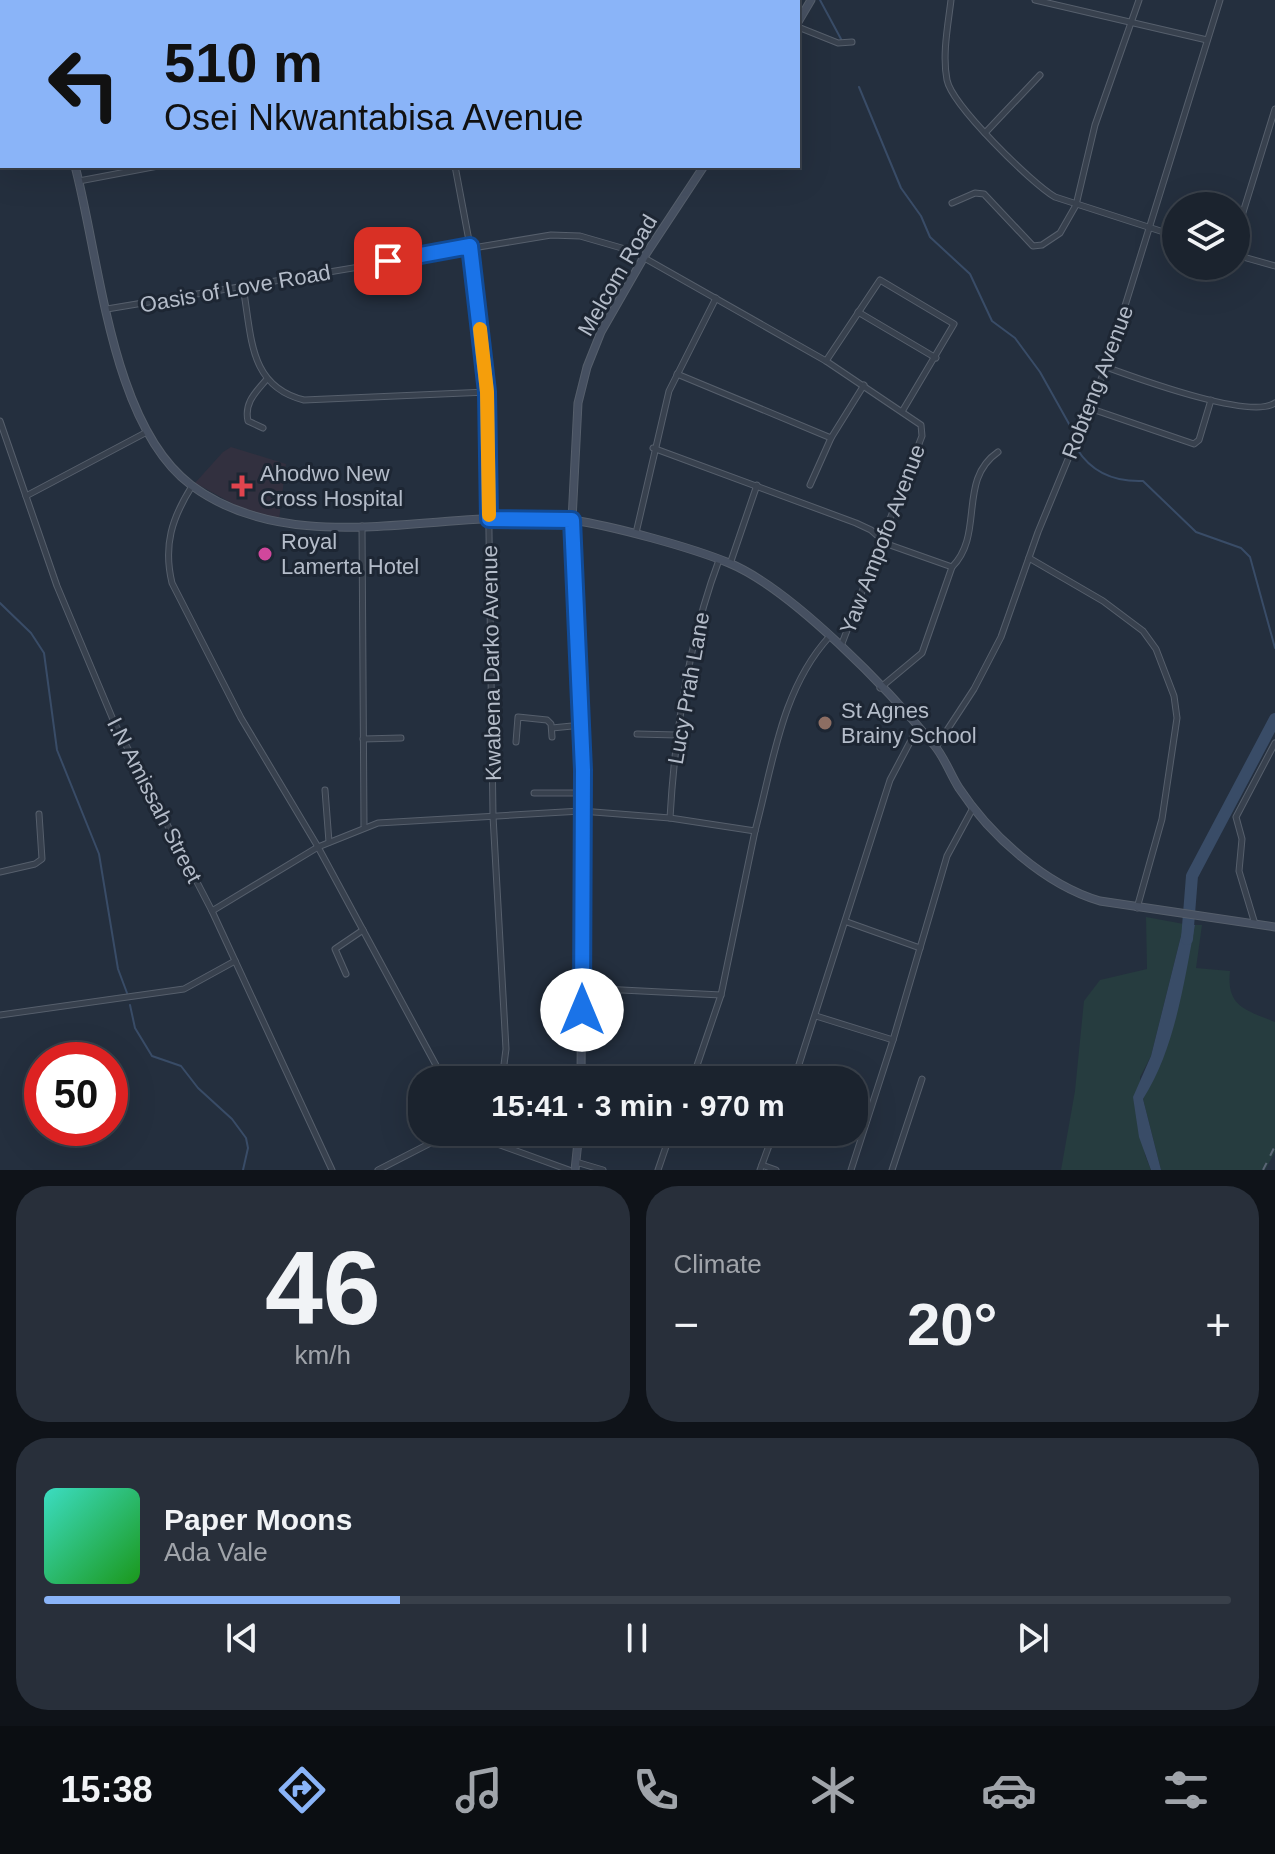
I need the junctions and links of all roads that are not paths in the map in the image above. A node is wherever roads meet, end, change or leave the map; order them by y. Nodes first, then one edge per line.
1 (811, 0) edge
2 (951, 0) edge
3 (1035, 0) edge
4 (1139, 0) edge
5 (1220, 0) edge
6 (1056, 3) edge
7 (800, 20) edge
8 (1132, 21) junction
9 (800, 25) edge
10 (1207, 40) junction
11 (852, 42) dead end
12 (1040, 75) dead end
13 (1275, 109) edge
14 (985, 133) junction
15 (76, 168) edge
16 (147, 168) edge
17 (455, 168) edge
18 (703, 168) edge
19 (79, 181) junction
20 (1249, 192) edge
21 (952, 203) dead end
22 (1076, 205) junction
23 (1152, 228) junction
24 (1162, 231) edge
25 (470, 246) junction
26 (644, 257) junction
27 (1250, 259) edge
28 (1275, 266) edge
29 (243, 287) junction
30 (716, 298) junction
31 (107, 309) junction
32 (858, 312) junction
33 (937, 359) junction
34 (826, 361) junction
35 (1106, 367) junction
36 (677, 374) junction
37 (266, 380) junction
38 (864, 385) junction
39 (487, 392) junction
40 (1211, 400) junction
41 (1275, 403) edge
42 (1089, 408) junction
43 (903, 410) junction
44 (0, 421) edge
45 (263, 428) dead end
46 (923, 431) joint
47 (145, 433) junction
48 (831, 438) junction
49 (653, 448) junction
50 (998, 452) dead end
51 (757, 485) junction
52 (810, 485) dead end
53 (192, 486) junction
54 (26, 496) junction
55 (489, 519) junction
56 (572, 520) junction
57 (362, 525) junction
58 (636, 536) junction
59 (880, 540) junction
60 (1029, 558) junction
61 (719, 560) junction
62 (730, 564) junction
63 (952, 567) junction
64 (829, 637) junction
65 (840, 647) junction
66 (880, 688) junction
67 (582, 725) junction
68 (918, 727) junction
69 (552, 728) junction
70 (637, 734) dead end
71 (677, 735) junction
72 (552, 737) dead end
73 (401, 738) dead end
74 (363, 739) junction
75 (516, 742) dead end
76 (1275, 743) edge
77 (936, 747) junction
78 (325, 790) dead end
79 (534, 793) dead end
80 (582, 793) junction
81 (974, 806) junction
82 (581, 811) junction
83 (39, 814) dead end
84 (493, 816) junction
85 (670, 818) junction
86 (364, 826) junction
87 (755, 831) junction
88 (329, 842) junction
89 (318, 847) junction
90 (0, 872) edge
91 (1137, 908) junction
92 (212, 911) junction
93 (847, 922) junction
94 (1255, 925) junction
95 (1275, 927) edge
96 (363, 930) junction
97 (920, 948) junction
98 (235, 961) junction
99 (346, 974) dead end
100 (582, 988) junction
101 (721, 995) junction
102 (0, 1015) edge
103 (816, 1016) junction
104 (893, 1040) junction
105 (436, 1066) edge
106 (504, 1066) edge
107 (581, 1066) edge
108 (697, 1066) edge
109 (799, 1066) edge
110 (922, 1079) dead end
111 (425, 1146) edge
112 (503, 1146) edge
113 (578, 1146) edge
114 (666, 1146) edge
115 (769, 1146) edge
116 (576, 1166) edge
117 (761, 1168) edge
118 (332, 1170) edge
119 (378, 1170) edge
120 (569, 1170) edge
121 (603, 1170) edge
122 (658, 1170) edge
123 (776, 1170) edge
124 (851, 1170) edge
125 (892, 1170) edge

1 - 7 main road
2 - 14 street
3 - 6 street
4 - 8 street
5 - 10 street, Robteng Avenue
6 - 8 street
8 - 10 street
8 - 22 street
9 - 11 street
10 - 23 street, Robteng Avenue
12 - 14 street
13 - 20 street
14 - 22 street
15 - 19 main road
16 - 19 street
17 - 25 street, Kwabena Darko Avenue
18 - 26 main road, Melcom Road
19 - 31 main road
21 - 22 street
22 - 23 street
23 - 24 street
23 - 35 street, Robteng Avenue
25 - 26 street, Oasis of Love Road
25 - 29 street, Oasis of Love Road
25 - 39 street, Kwabena Darko Avenue
26 - 30 street, Oasis of Love Road
26 - 56 main road, Melcom Road
27 - 28 street
29 - 31 street, Oasis of Love Road
29 - 37 street
30 - 34 street, Oasis of Love Road
30 - 36 street
31 - 47 main road
32 - 33 street
32 - 33 street
32 - 34 street
33 - 43 street
34 - 38 street, Oasis of Love Road
35 - 40 street
35 - 42 street, Robteng Avenue
36 - 48 street
36 - 49 street
37 - 39 street
37 - 45 street
38 - 43 street, Oasis of Love Road
38 - 48 street
39 - 55 street, Kwabena Darko Avenue
40 - 41 street
40 - 42 street
42 - 60 street, Robteng Avenue
43 - 46 street, Oasis of Love Road
44 - 54 street, I.N Amissah Street
46 - 59 street, Yaw Ampofo Avenue
47 - 53 main road
47 - 54 street
48 - 52 street
49 - 51 street
49 - 58 street
50 - 63 street
51 - 59 street
51 - 62 street
53 - 57 main road
53 - 89 street
54 - 92 street, I.N Amissah Street
55 - 56 main road
55 - 57 main road
55 - 84 street, Kwabena Darko Avenue
56 - 58 main road
56 - 67 main road, Melcom Road
57 - 74 street
58 - 61 main road
59 - 63 street
59 - 65 street, Yaw Ampofo Avenue
60 - 77 street, Robteng Avenue
60 - 91 street
61 - 62 main road
61 - 71 street, Lucy Prah Lane
62 - 64 main road
63 - 66 street
64 - 65 main road
64 - 87 street
65 - 66 main road
66 - 68 main road
67 - 69 street
67 - 80 main road, Melcom Road
68 - 77 main road
68 - 93 street
69 - 72 street
69 - 75 street
70 - 71 street
71 - 85 street, Lucy Prah Lane
73 - 74 street
74 - 86 street
76 - 94 street
77 - 81 main road
78 - 88 street
79 - 80 street
80 - 82 main road, Melcom Road
81 - 91 main road
81 - 97 street
82 - 84 street
82 - 85 street
82 - 100 main road, Melcom Road
83 - 90 street
84 - 86 street
84 - 106 street, Kwabena Darko Avenue
85 - 87 street
86 - 88 street
87 - 101 street
88 - 89 street
89 - 92 street
89 - 96 street
91 - 94 main road
92 - 98 street, I.N Amissah Street
93 - 97 street
93 - 103 street
94 - 95 main road
96 - 99 street
96 - 105 street
97 - 104 street
98 - 102 street
98 - 118 street, I.N Amissah Street
100 - 101 street
100 - 107 main road, Melcom Road
101 - 108 street
103 - 104 street
103 - 109 street
104 - 124 street
110 - 125 street
111 - 119 street
112 - 120 street
113 - 116 main road
114 - 122 street
115 - 117 street
116 - 121 street
117 - 123 street

